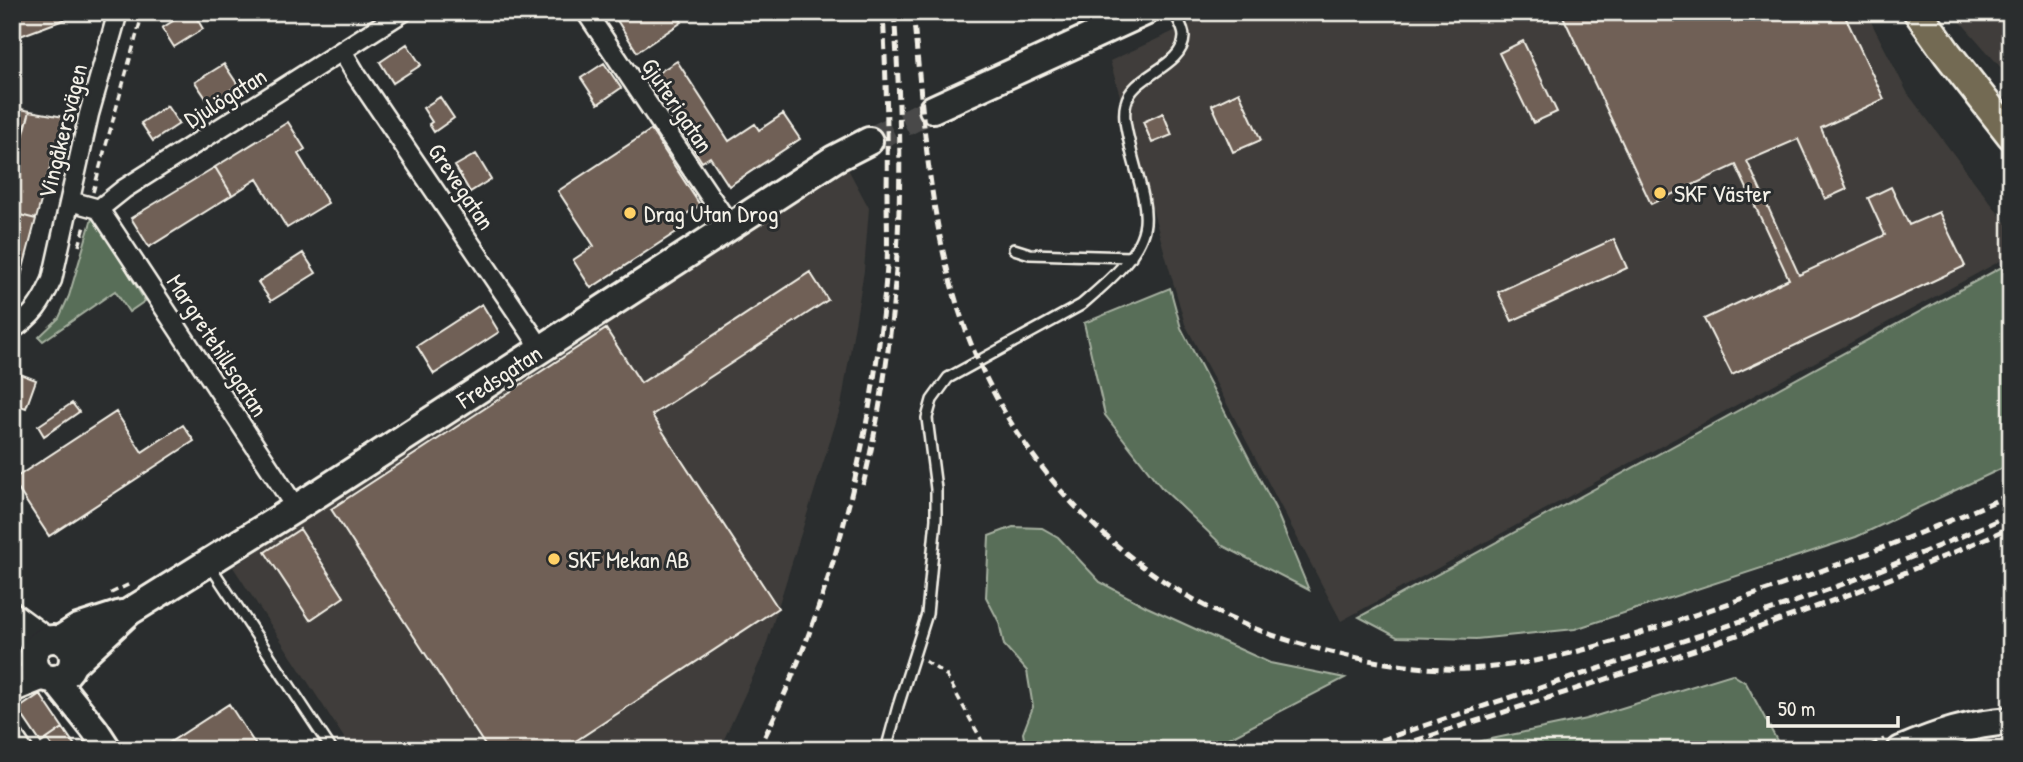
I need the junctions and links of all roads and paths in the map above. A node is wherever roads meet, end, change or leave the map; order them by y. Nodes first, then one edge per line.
1 (118, 12) edge
2 (403, 12) edge
3 (586, 12) edge
4 (1144, 12) edge
5 (1174, 12) edge
6 (1918, 12) edge
7 (342, 51) junction
8 (933, 109) tunnel mouth
9 (2011, 135) edge
10 (869, 141) tunnel mouth
11 (70, 201) junction
12 (99, 209) junction
13 (730, 226) junction
14 (1014, 249) dead end
15 (1131, 257) junction
16 (12, 330) edge
17 (541, 348) junction
18 (296, 508) junction
19 (208, 563) junction
20 (12, 613) edge
21 (915, 654) junction
22 (53, 662) junction
23 (12, 684) edge
24 (12, 693) edge
25 (2011, 721) edge
26 (12, 726) edge
27 (102, 740) edge
28 (28, 750) edge
29 (331, 750) edge
30 (887, 750) edge
31 (987, 750) edge
32 (1901, 750) edge

1 - 11 street, Vingåkersvägen
2 - 7 street, Djulögatan
3 - 13 street, Gjuterigatan
4 - 8 street
5 - 15 lane
6 - 9 main road
7 - 12 street, Djulögatan
7 - 17 street, Grevegatan
10 - 13 street, Fredsgatan
11 - 12 street
11 - 16 street, Vingåkersvägen
12 - 18 street, Margretehillsgatan
13 - 17 street, Fredsgatan
14 - 15 lane
15 - 21 lane
17 - 18 street, Fredsgatan
18 - 19 street, Fredsgatan
19 - 22 street, Fredsgatan
19 - 29 lane
20 - 22 street
21 - 30 lane
21 - 31 path
22 - 23 street, Fredsgatan
22 - 24 street, Fredsgatan
22 - 27 street
25 - 32 street
26 - 28 lane

